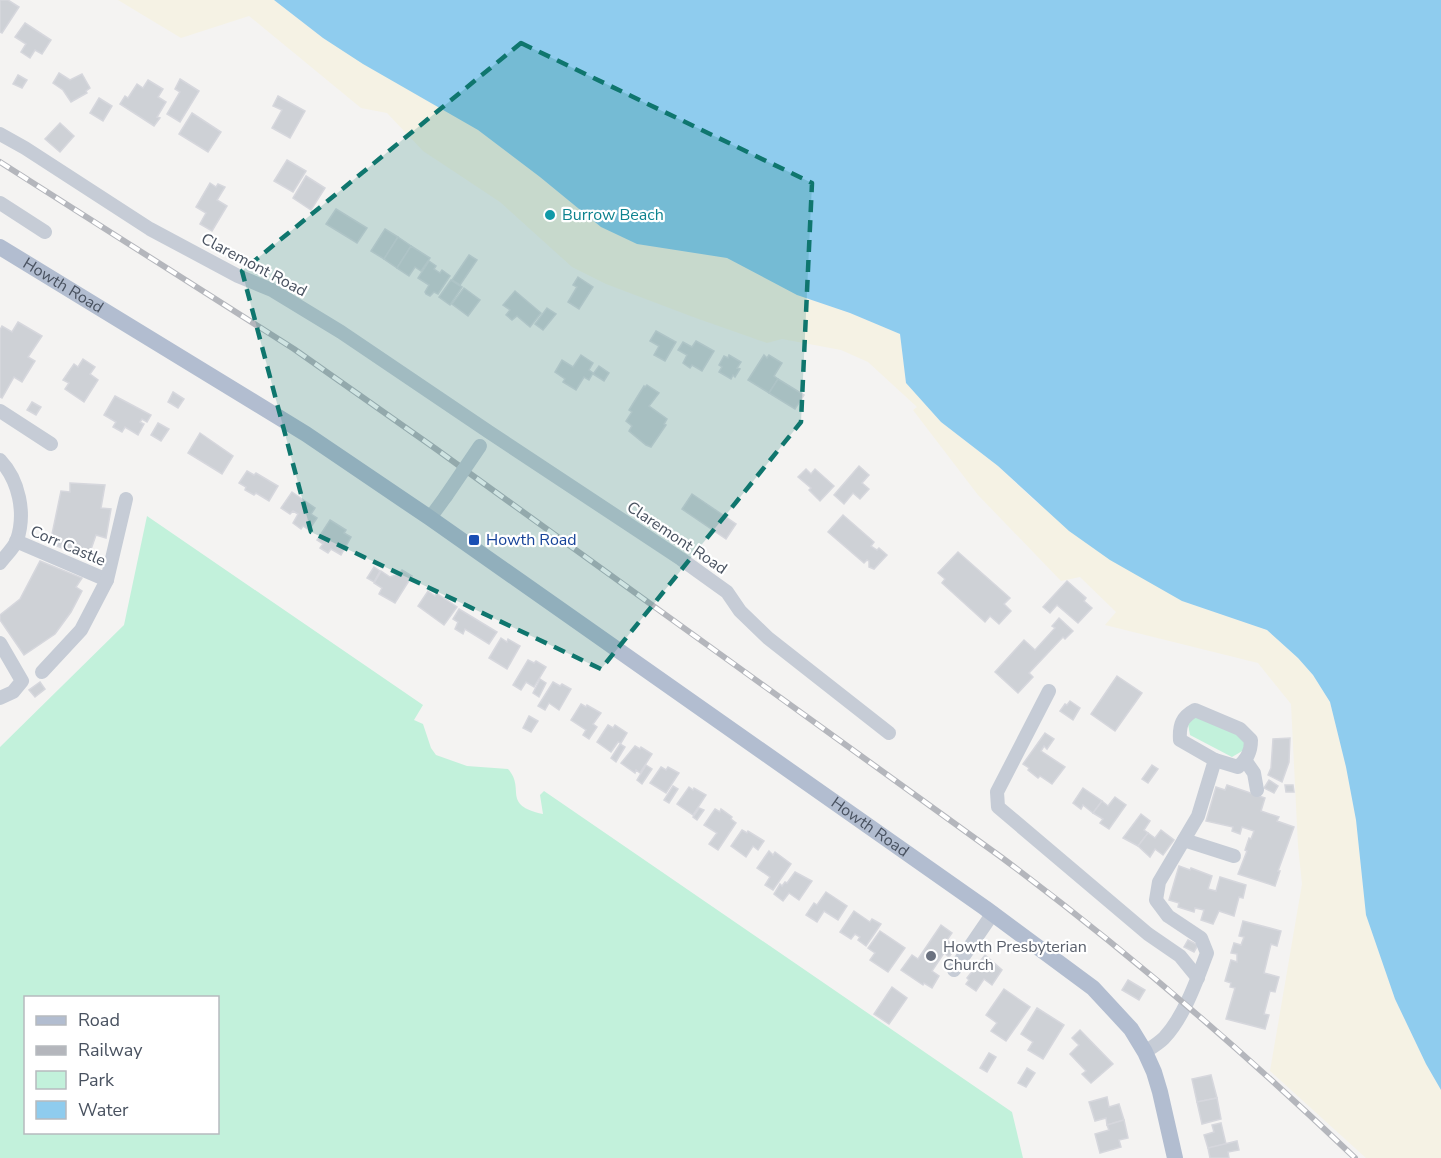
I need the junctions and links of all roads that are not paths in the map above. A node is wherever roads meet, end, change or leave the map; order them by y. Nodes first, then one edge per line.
1 (0, 134) edge
2 (0, 203) edge
3 (45, 232) dead end
4 (0, 247) edge
5 (0, 411) edge
6 (489, 432) junction
7 (51, 444) dead end
8 (0, 460) edge
9 (126, 500) dead end
10 (430, 518) junction
11 (16, 541) junction
12 (0, 563) edge
13 (107, 580) junction
14 (0, 643) edge
15 (42, 672) dead end
16 (1049, 691) dead end
17 (0, 698) edge
18 (889, 733) dead end
19 (1215, 760) junction
20 (1245, 760) junction
21 (1257, 790) dead end
22 (1184, 840) junction
23 (1234, 856) dead end
24 (993, 913) junction
25 (954, 970) dead end
26 (1198, 978) junction
27 (1145, 1052) junction
28 (1175, 1158) edge

1 - 6 street, Claremont Road
2 - 3 street
4 - 10 main road, Howth Road
5 - 7 street
6 - 10 street, bridge
6 - 18 street, Claremont Road
8 - 11 street, Corr Castle
9 - 13 street, Corr Castle
10 - 24 main road, Howth Road
11 - 12 street, Corr Castle
11 - 13 street, Corr Castle
13 - 15 street, Corr Castle
14 - 17 street
16 - 26 street
19 - 20 street
19 - 20 street
19 - 22 street
20 - 21 street
22 - 23 street
22 - 26 street
24 - 25 street
24 - 27 main road, Howth Road
26 - 27 street
27 - 28 main road, Howth Road

